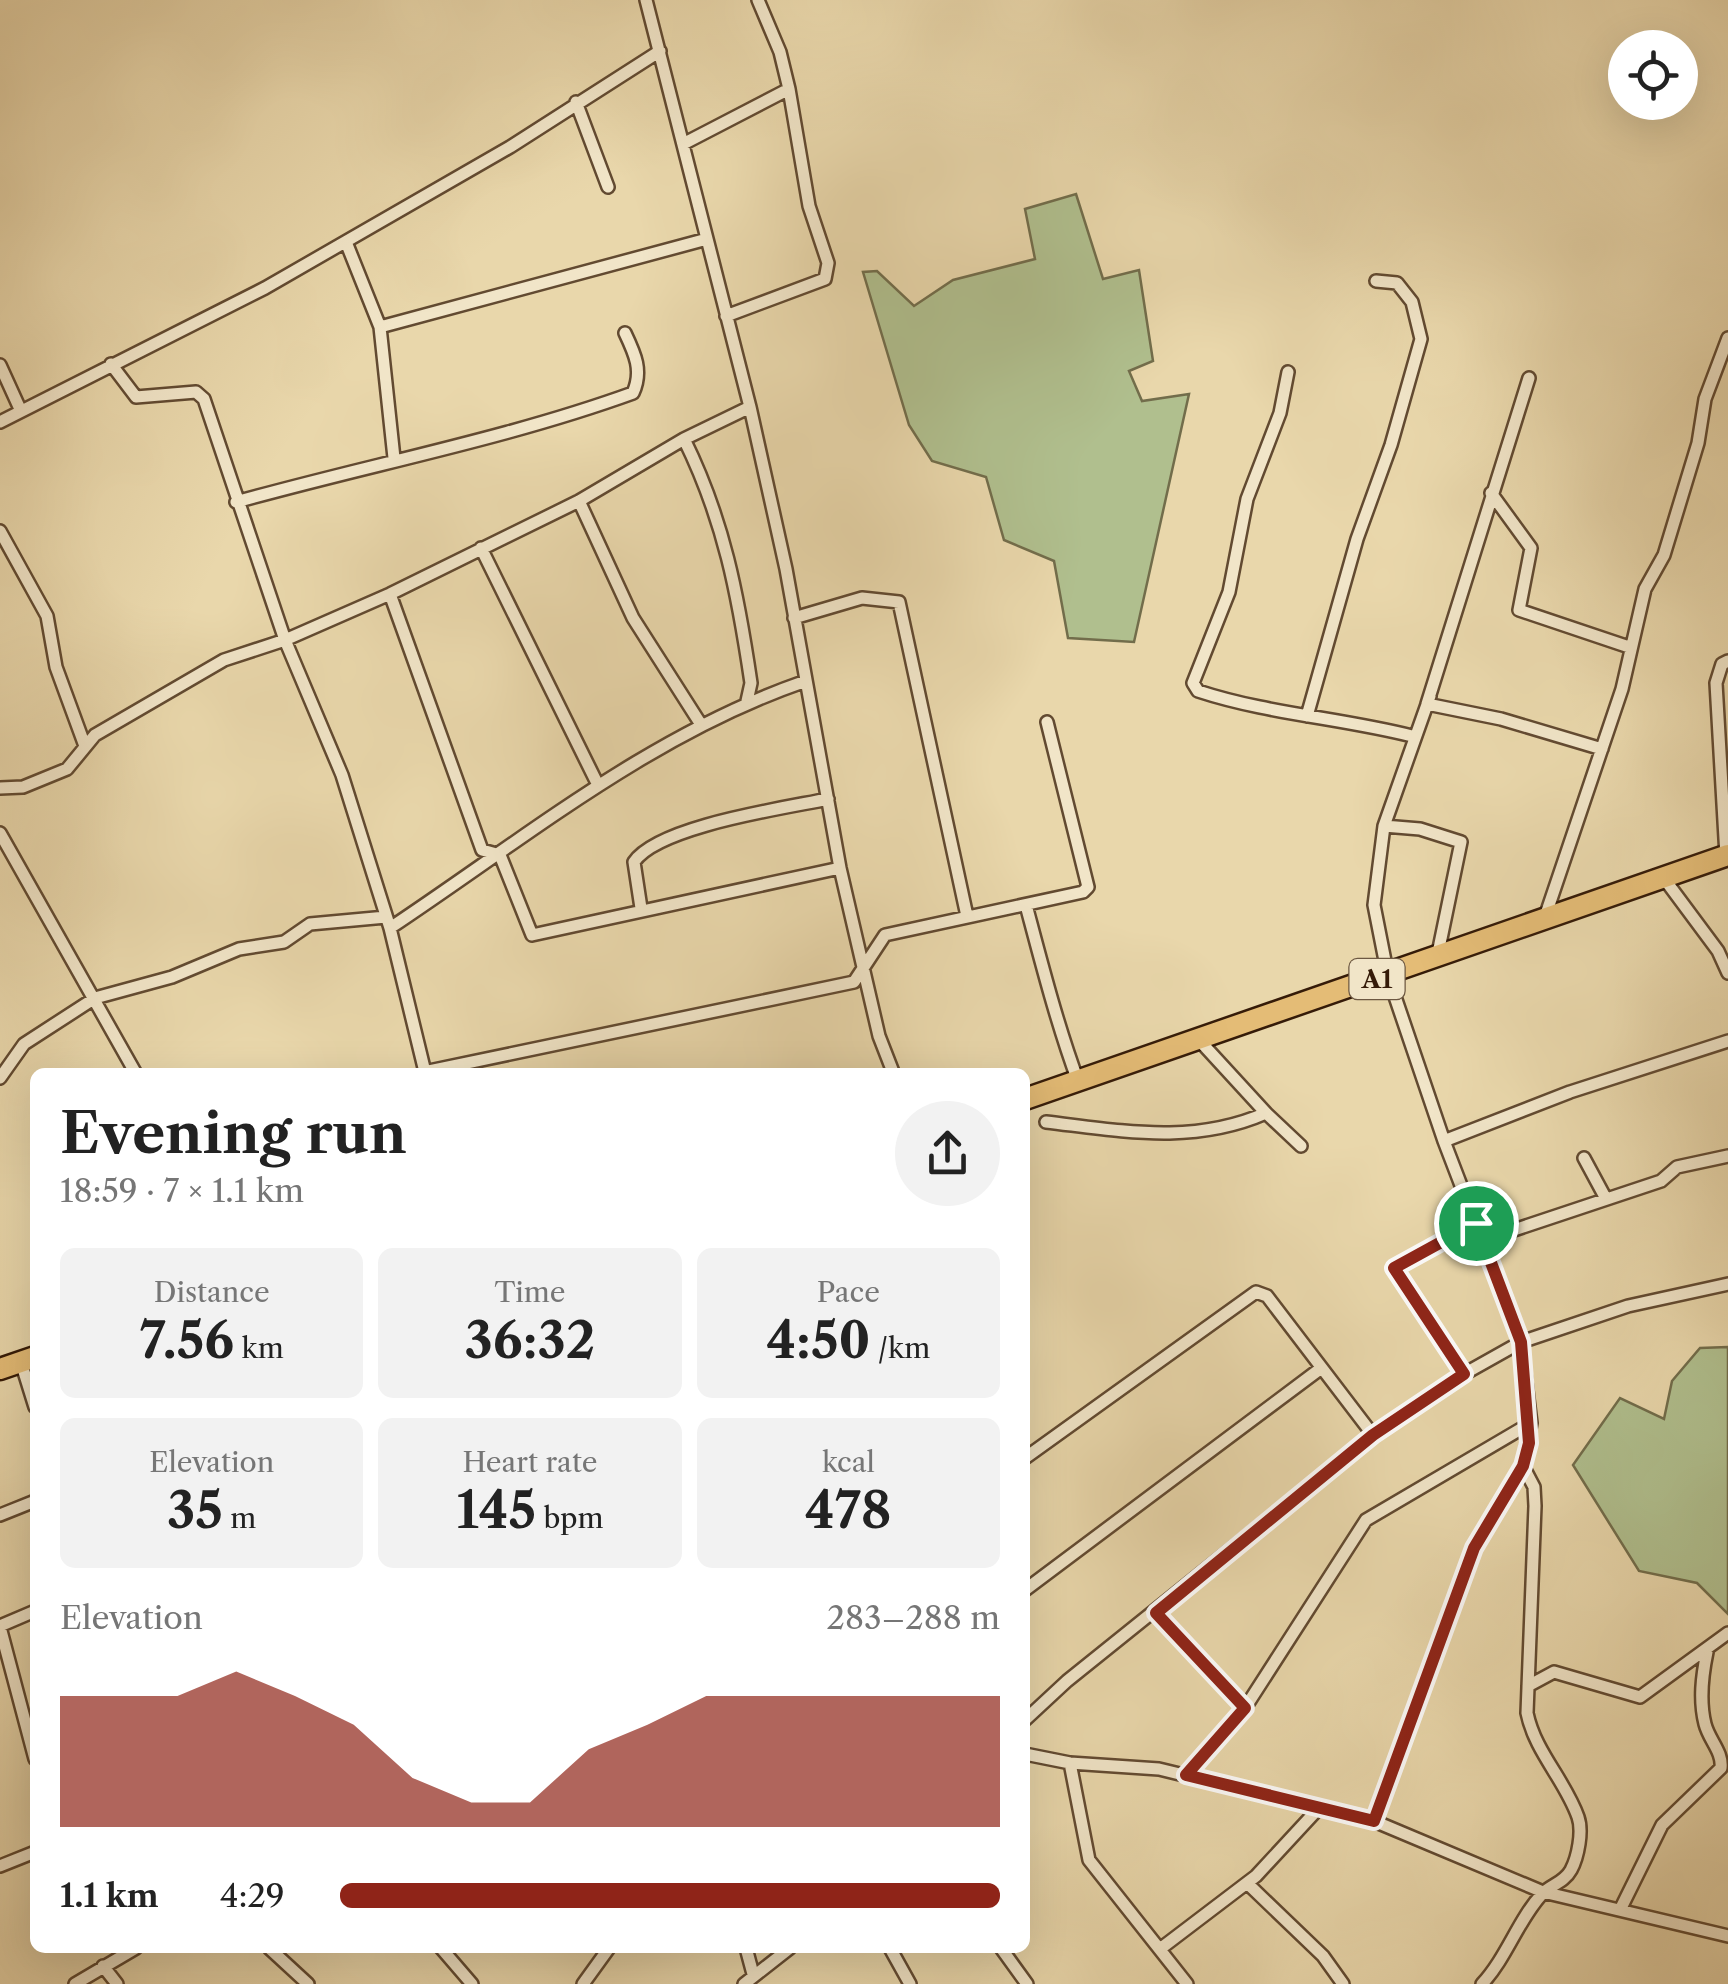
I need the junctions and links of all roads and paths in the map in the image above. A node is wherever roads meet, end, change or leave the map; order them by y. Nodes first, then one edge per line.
1 (646, 0) edge
2 (758, 0) edge
3 (660, 51) junction
4 (789, 89) junction
5 (576, 102) junction
6 (682, 144) junction
7 (608, 186) dead end
8 (707, 239) junction
9 (346, 242) junction
10 (1376, 282) dead end
11 (726, 316) junction
12 (380, 327) junction
13 (625, 334) dead end
14 (1728, 339) edge
15 (111, 364) junction
16 (0, 365) edge
17 (1288, 372) dead end
18 (1529, 378) dead end
19 (750, 407) junction
20 (20, 409) junction
21 (0, 422) edge
22 (684, 438) junction
23 (394, 458) junction
24 (1491, 493) junction
25 (579, 501) junction
26 (236, 502) junction
27 (0, 532) edge
28 (481, 548) junction
29 (390, 594) junction
30 (794, 618) junction
31 (285, 640) junction
32 (1629, 647) junction
33 (1728, 661) edge
34 (804, 682) junction
35 (1430, 696) junction
36 (748, 701) junction
37 (1307, 716) junction
38 (1047, 722) dead end
39 (700, 723) junction
40 (1412, 736) junction
41 (85, 746) junction
42 (1602, 750) junction
43 (598, 785) junction
44 (0, 788) edge
45 (828, 799) junction
46 (1384, 826) junction
47 (0, 833) edge
48 (500, 855) junction
49 (1727, 856) edge
50 (840, 868) junction
51 (1662, 877) junction
52 (1026, 905) junction
53 (641, 908) junction
54 (967, 916) junction
55 (1544, 920) junction
56 (388, 923) junction
57 (1437, 958) junction
58 (866, 966) junction
59 (1728, 973) edge
60 (1388, 976) junction
61 (95, 998) junction
62 (1199, 1040) junction
63 (1728, 1041) edge
64 (133, 1068) edge
65 (423, 1068) edge
66 (443, 1068) edge
67 (891, 1068) edge
68 (0, 1078) edge
69 (1078, 1081) junction
70 (1030, 1098) edge
71 (1266, 1113) junction
72 (1046, 1122) dead end
73 (1444, 1141) junction
74 (1301, 1146) dead end
75 (1728, 1156) edge
76 (1584, 1158) dead end
77 (1604, 1197) junction
78 (1476, 1223) junction
79 (1484, 1240) junction
80 (1728, 1284) edge
81 (1521, 1342) junction
82 (18, 1362) edge
83 (1320, 1369) junction
84 (1464, 1374) junction
85 (30, 1394) edge
86 (1531, 1423) junction
87 (1373, 1435) junction
88 (1030, 1453) edge
89 (1523, 1466) junction
90 (30, 1503) edge
91 (0, 1516) edge
92 (1030, 1586) edge
93 (30, 1613) edge
94 (1156, 1613) junction
95 (0, 1626) edge
96 (1728, 1633) edge
97 (1707, 1652) junction
98 (1528, 1686) junction
99 (1245, 1708) junction
100 (1030, 1715) edge
101 (30, 1723) edge
102 (1030, 1755) edge
103 (1070, 1763) junction
104 (1186, 1775) junction
105 (1318, 1808) junction
106 (1374, 1821) junction
107 (30, 1854) edge
108 (0, 1866) edge
109 (1247, 1883) junction
110 (1544, 1892) junction
111 (1620, 1910) junction
112 (1728, 1936) edge
113 (1160, 1949) junction
114 (127, 1953) edge
115 (274, 1953) edge
116 (445, 1953) edge
117 (606, 1953) edge
118 (746, 1953) edge
119 (783, 1953) edge
120 (893, 1953) edge
121 (1005, 1953) edge
122 (103, 1966) junction
123 (748, 1979) edge
124 (75, 1984) edge
125 (118, 1984) edge
126 (308, 1984) edge
127 (472, 1984) edge
128 (582, 1984) edge
129 (910, 1984) edge
130 (1027, 1984) edge
131 (1188, 1984) edge
132 (1343, 1984) edge
133 (1482, 1984) edge

1 - 3 street
2 - 4 street
3 - 5 street
3 - 6 street
4 - 6 street
4 - 11 street
5 - 7 street
5 - 9 street
6 - 8 street
8 - 11 street
8 - 12 street
9 - 12 street
9 - 15 street
10 - 37 street
11 - 19 street
12 - 23 street
13 - 23 street
14 - 32 street
15 - 20 street
15 - 26 street
16 - 20 street
17 - 37 street
18 - 24 street
19 - 22 street
19 - 30 street
20 - 21 street
22 - 25 street
22 - 36 street
23 - 26 street
24 - 32 street
24 - 35 street
25 - 28 street
25 - 39 street
26 - 31 street
27 - 41 street
28 - 29 street
28 - 43 street
29 - 31 street
29 - 48 street
30 - 34 street
30 - 54 street
31 - 41 street
31 - 56 street
32 - 42 street
33 - 49 street
34 - 36 street
34 - 45 street
35 - 40 street
35 - 42 street
36 - 39 street
37 - 40 street
38 - 52 street
39 - 43 street
40 - 46 street
41 - 44 street
42 - 55 street
43 - 48 street
45 - 50 street
45 - 53 street
46 - 57 street
46 - 60 street
47 - 61 street
48 - 53 street
48 - 56 street
49 - 51 highway, A1
50 - 53 street
50 - 58 street
51 - 55 highway, A1
51 - 59 street
52 - 54 street
52 - 69 street
54 - 58 street
55 - 57 highway, A1
56 - 61 street
56 - 65 street
57 - 60 highway, A1
58 - 66 street
58 - 67 street
60 - 62 highway, A1
60 - 73 street
61 - 64 street
61 - 68 street
62 - 69 highway, A1
62 - 71 street
63 - 73 street
69 - 70 highway, A1
71 - 72 street
71 - 74 street
73 - 78 street
75 - 77 street
76 - 77 street
77 - 79 street
78 - 79 street
78 - 84 street
79 - 81 street
80 - 81 street
81 - 84 street
81 - 86 street
82 - 85 street
83 - 87 street
83 - 88 street
83 - 92 street
84 - 87 street
86 - 89 street
86 - 99 street
87 - 94 street
89 - 98 street
89 - 106 street
90 - 91 street
93 - 95 street
94 - 99 street
94 - 100 street
95 - 101 street
96 - 97 street
97 - 98 street
97 - 111 street
98 - 110 street
99 - 104 street
102 - 103 street
103 - 104 street
103 - 113 street
104 - 105 street
105 - 106 street
105 - 109 street
106 - 110 street
107 - 108 street
109 - 113 street
109 - 132 street
110 - 111 street
110 - 133 street
111 - 112 street
113 - 131 street
114 - 122 street
115 - 126 street
116 - 127 street
117 - 128 street
118 - 123 street
119 - 123 street
120 - 129 street
121 - 130 street
122 - 124 street
122 - 125 street

